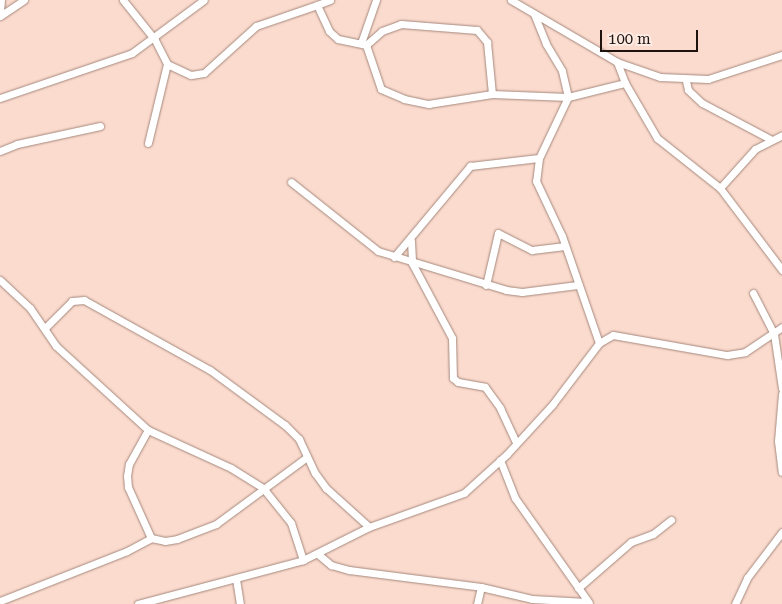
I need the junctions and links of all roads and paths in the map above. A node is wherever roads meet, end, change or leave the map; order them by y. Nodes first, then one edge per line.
1 (1, 0) edge
2 (24, 0) edge
3 (123, 0) edge
4 (204, 0) edge
5 (330, 0) edge
6 (376, 0) edge
7 (511, 0) edge
8 (316, 5) junction
9 (0, 11) edge
10 (534, 14) junction
11 (0, 16) edge
12 (155, 40) junction
13 (363, 44) junction
14 (782, 55) edge
15 (617, 62) junction
16 (167, 64) junction
17 (686, 81) junction
18 (625, 84) junction
19 (492, 94) junction
20 (568, 97) junction
21 (0, 98) edge
22 (100, 126) dead end
23 (782, 134) edge
24 (770, 139) junction
25 (148, 143) dead end
26 (0, 151) edge
27 (539, 158) junction
28 (291, 182) dead end
29 (720, 188) junction
30 (411, 241) junction
31 (565, 246) junction
32 (394, 257) junction
33 (412, 263) junction
34 (782, 270) edge
35 (0, 280) edge
36 (486, 285) junction
37 (578, 285) junction
38 (753, 294) dead end
39 (782, 326) edge
40 (45, 328) junction
41 (774, 334) junction
42 (599, 343) junction
43 (782, 388) edge
44 (782, 394) edge
45 (148, 430) junction
46 (516, 444) junction
47 (307, 457) junction
48 (500, 460) junction
49 (782, 472) edge
50 (263, 488) junction
51 (671, 520) dead end
52 (370, 527) junction
53 (782, 532) edge
54 (151, 538) junction
55 (318, 555) junction
56 (303, 560) junction
57 (236, 579) junction
58 (481, 587) junction
59 (578, 588) junction
60 (0, 601) edge
61 (589, 603) edge
62 (138, 604) edge
63 (240, 604) edge
64 (477, 604) edge
65 (735, 604) edge

1 - 9 street
2 - 11 street
3 - 12 street
4 - 12 street
5 - 8 street
6 - 13 street
7 - 10 street
8 - 13 street
8 - 16 street
10 - 15 street
10 - 20 street
12 - 16 street
12 - 21 street
13 - 19 street
13 - 19 street
14 - 17 street
15 - 17 street
15 - 18 street
16 - 25 street
17 - 24 street
18 - 20 street
18 - 29 street
19 - 20 street
20 - 27 street
22 - 26 street
23 - 24 street
24 - 29 street
27 - 30 street
27 - 31 street
28 - 32 street
29 - 34 street
30 - 32 street
30 - 33 street
31 - 36 street
31 - 37 street
32 - 33 street
33 - 36 street
33 - 46 street
35 - 40 street
36 - 37 street
37 - 42 street
38 - 41 street
39 - 41 street
40 - 45 street
40 - 47 street
41 - 42 street
41 - 43 street
42 - 46 street
44 - 49 street
45 - 50 street
45 - 54 street
46 - 48 street
47 - 50 street
47 - 52 street
48 - 52 street
48 - 59 street
50 - 54 street
50 - 56 street
51 - 59 street
52 - 55 street
53 - 65 street
54 - 60 street
55 - 56 street
55 - 58 street
56 - 57 street
57 - 62 street
57 - 63 street
58 - 61 street
58 - 64 street
59 - 61 street

